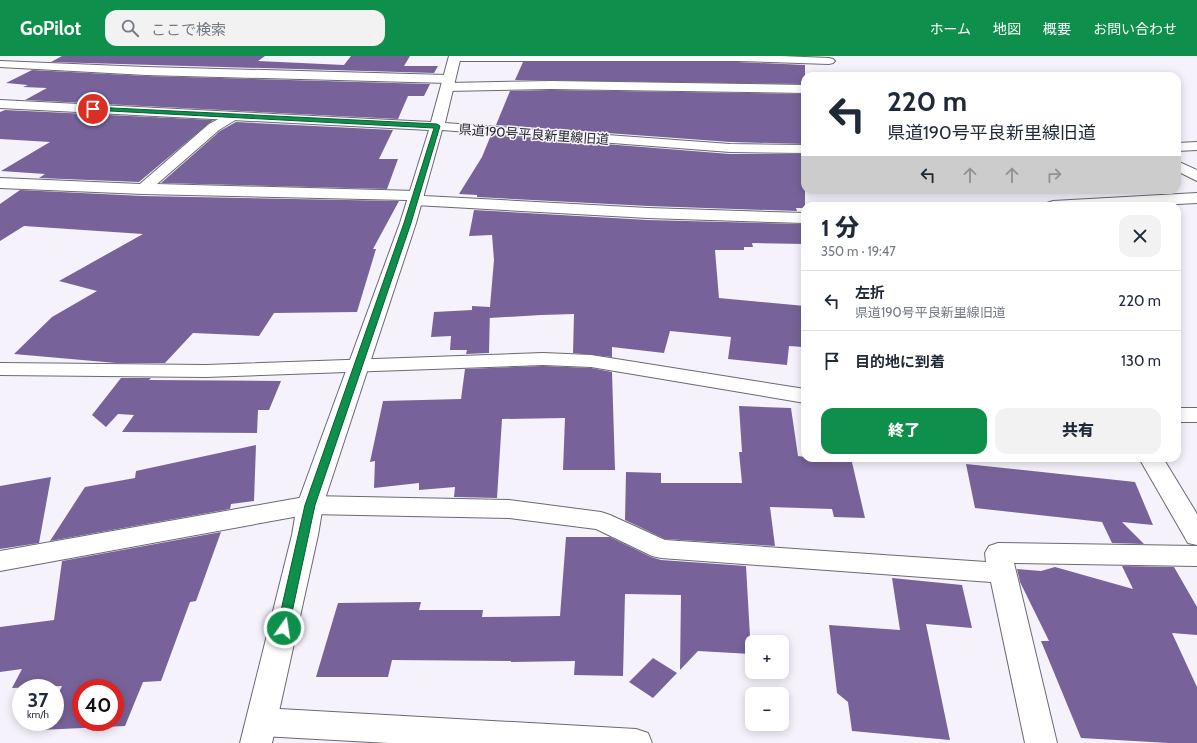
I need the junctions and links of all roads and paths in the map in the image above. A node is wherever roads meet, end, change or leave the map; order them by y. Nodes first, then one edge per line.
1 (455, 57) edge
2 (829, 62) edge
3 (0, 64) edge
4 (448, 83) junction
5 (801, 89) edge
6 (0, 104) edge
7 (232, 116) junction
8 (437, 126) junction
9 (1197, 146) edge
10 (1181, 147) edge
11 (801, 149) edge
12 (1181, 166) edge
13 (1197, 176) edge
14 (0, 183) edge
15 (143, 189) junction
16 (416, 198) junction
17 (1197, 198) edge
18 (1125, 202) edge
19 (801, 218) edge
20 (358, 366) junction
21 (0, 369) edge
22 (801, 395) edge
23 (1181, 415) edge
24 (1197, 415) edge
25 (1153, 462) edge
26 (310, 505) junction
27 (1197, 536) edge
28 (1197, 556) edge
29 (0, 561) edge
30 (1002, 573) junction
31 (259, 732) edge
32 (636, 743) edge
33 (1041, 743) edge

1 - 2 street
1 - 4 street
3 - 4 street
4 - 5 street
4 - 8 street
6 - 7 street, 県道190号平良新里線旧道
7 - 8 street, 県道190号平良新里線旧道
7 - 15 street
8 - 11 street, 県道190号平良新里線旧道
8 - 16 street
9 - 10 street
12 - 13 street
14 - 15 street
15 - 16 street
16 - 19 street
16 - 20 street
17 - 18 street
20 - 21 street
20 - 22 street
20 - 26 street
23 - 24 street
25 - 27 street
26 - 29 street
26 - 30 street
26 - 31 street
28 - 30 street
30 - 33 street
31 - 32 street

